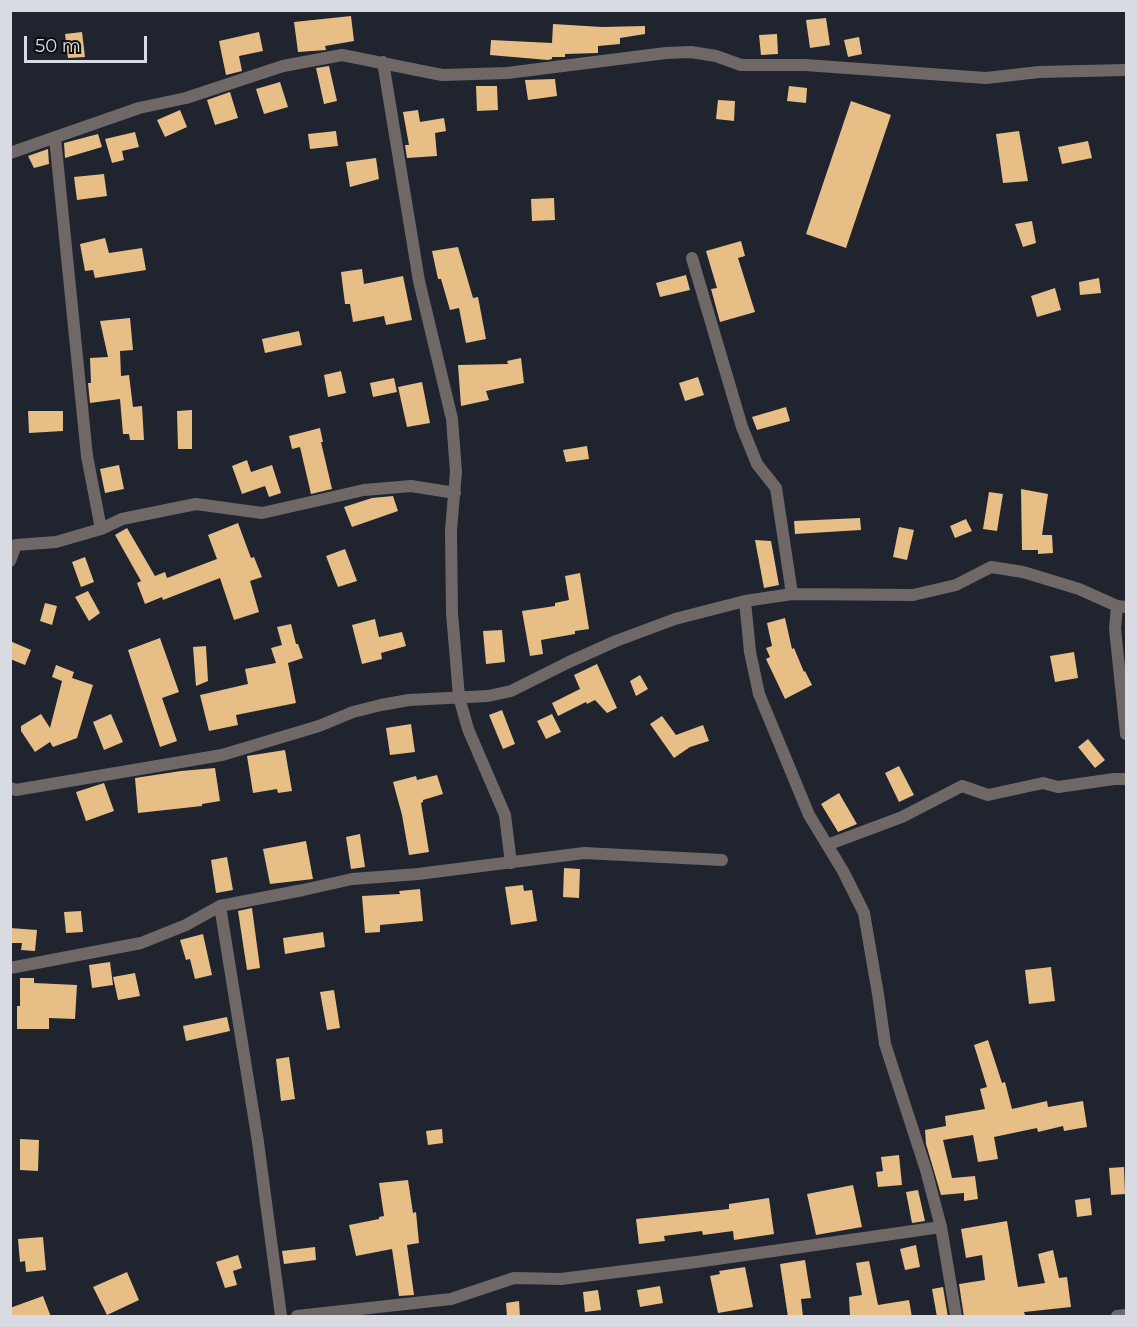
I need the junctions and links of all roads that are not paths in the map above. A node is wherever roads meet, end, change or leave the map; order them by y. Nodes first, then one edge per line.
1 (383, 62) junction
2 (1126, 70) edge
3 (55, 138) junction
4 (10, 153) edge
5 (692, 258) dead end
6 (455, 493) junction
7 (101, 529) junction
8 (10, 561) edge
9 (792, 594) junction
10 (745, 601) junction
11 (1122, 606) edge
12 (459, 697) junction
13 (1126, 734) edge
14 (1126, 780) edge
15 (10, 788) edge
16 (827, 845) junction
17 (722, 860) dead end
18 (511, 863) junction
19 (220, 906) junction
20 (10, 968) edge
21 (941, 1227) junction
22 (1126, 1315) edge
23 (281, 1317) edge
24 (297, 1317) edge
25 (957, 1317) edge
26 (1118, 1317) edge

1 - 2 street
1 - 3 street
1 - 6 street
3 - 4 street
3 - 7 street
5 - 9 street
6 - 7 street
6 - 12 street
7 - 8 street
9 - 10 street
9 - 11 street
10 - 12 street
10 - 16 street
11 - 13 street
12 - 15 street
12 - 18 street
14 - 16 street
16 - 21 street
17 - 18 street
18 - 19 street
19 - 20 street
19 - 23 street
21 - 24 street
21 - 25 street
22 - 26 street

